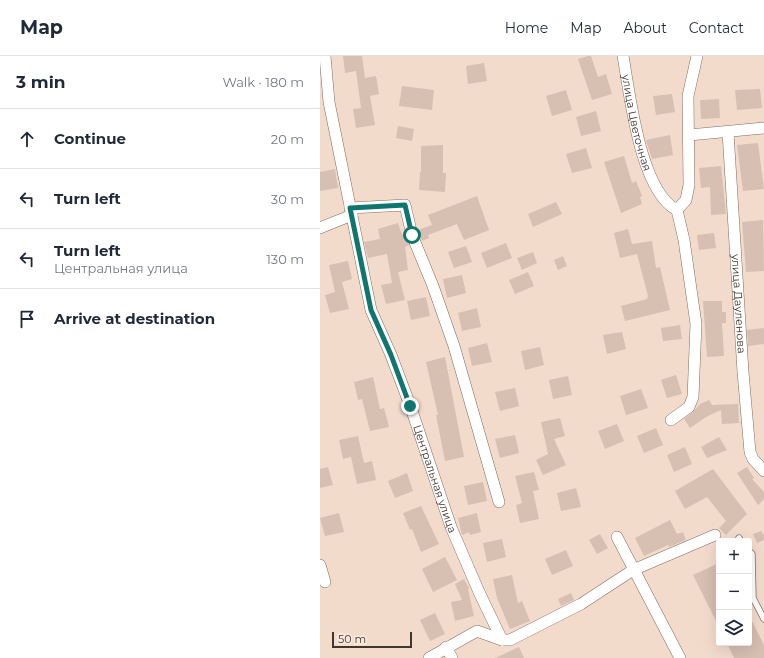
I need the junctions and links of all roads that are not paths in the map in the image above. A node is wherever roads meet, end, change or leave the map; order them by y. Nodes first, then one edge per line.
1 (325, 56) edge
2 (623, 56) edge
3 (698, 56) edge
4 (764, 128) edge
5 (728, 132) junction
6 (689, 135) junction
7 (677, 210) junction
8 (351, 212) junction
9 (320, 228) edge
10 (671, 420) dead end
11 (764, 471) edge
12 (499, 502) dead end
13 (715, 535) dead end
14 (617, 537) dead end
15 (752, 554) edge
16 (320, 564) edge
17 (633, 570) junction
18 (325, 582) dead end
19 (764, 619) edge
20 (502, 640) junction
21 (446, 647) junction
22 (429, 658) edge
23 (452, 658) edge
24 (680, 658) edge

1 - 8 street, Центральная улица
2 - 7 street, улица Цветочная
3 - 6 street
4 - 5 street
5 - 6 street
5 - 11 street, улица Дауленова
6 - 7 street
7 - 10 street
8 - 9 street
8 - 12 street
8 - 20 street, Центральная улица
13 - 17 street
14 - 17 street
15 - 19 lane
16 - 18 street
17 - 20 street
17 - 24 street
20 - 21 street
21 - 22 street
21 - 23 street

